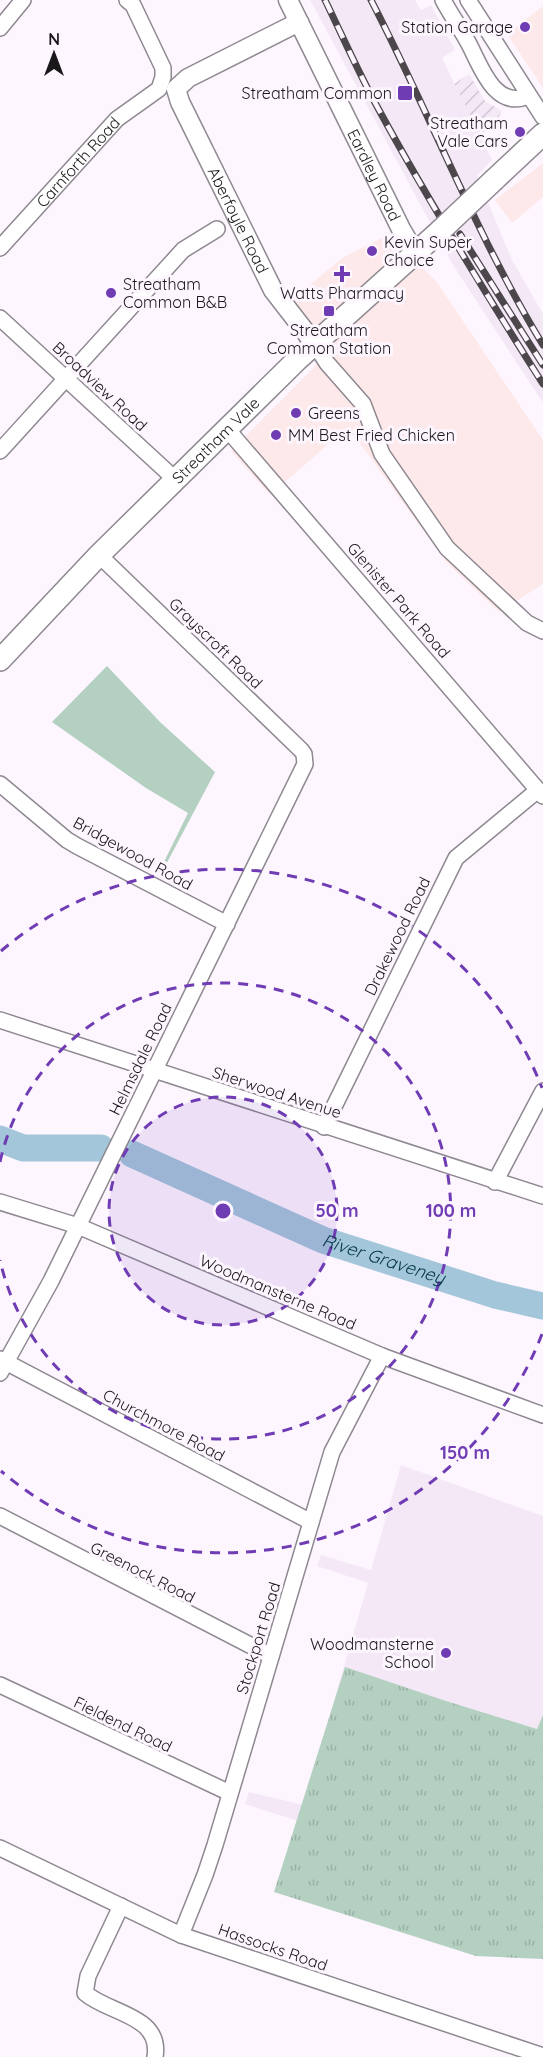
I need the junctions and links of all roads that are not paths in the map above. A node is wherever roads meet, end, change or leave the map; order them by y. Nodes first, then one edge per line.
1 (24, 0) edge
2 (127, 0) edge
3 (288, 0) edge
4 (443, 0) edge
5 (468, 0) edge
6 (299, 22) junction
7 (0, 28) edge
8 (169, 87) junction
9 (528, 96) junction
10 (543, 117) edge
11 (543, 134) edge
12 (217, 229) dead end
13 (0, 248) edge
14 (415, 253) junction
15 (0, 318) edge
16 (315, 343) junction
17 (65, 379) junction
18 (227, 429) junction
19 (0, 451) edge
20 (176, 480) junction
21 (99, 555) junction
22 (543, 631) edge
23 (0, 660) edge
24 (305, 759) joint
25 (0, 784) edge
26 (541, 793) edge
27 (227, 924) junction
28 (0, 1020) edge
29 (155, 1070) junction
30 (543, 1091) edge
31 (324, 1127) junction
32 (495, 1182) junction
33 (543, 1196) edge
34 (0, 1202) edge
35 (78, 1226) junction
36 (382, 1356) junction
37 (2, 1364) edge
38 (543, 1415) edge
39 (0, 1516) edge
40 (311, 1522) junction
41 (271, 1656) junction
42 (0, 1685) edge
43 (230, 1793) junction
44 (0, 1848) edge
45 (121, 1906) junction
46 (181, 1935) junction
47 (543, 2056) edge
48 (155, 2057) edge

1 - 7 street
2 - 8 street, Aberfoyle Road
3 - 6 street, Eardley Road
4 - 9 street
5 - 9 street
6 - 8 street, Carnforth Road
6 - 14 street, Eardley Road
8 - 13 street, Carnforth Road
8 - 16 street, Aberfoyle Road
9 - 10 street
11 - 14 main road, Streatham Vale, bridge
12 - 17 street
14 - 16 main road, Streatham Vale
15 - 17 street, Broadview Road
16 - 18 main road, Streatham Vale
16 - 22 street
17 - 19 street
17 - 20 street, Broadview Road
18 - 20 main road, Streatham Vale
18 - 26 street, Glenister Park Road
20 - 21 main road, Streatham Vale
21 - 23 main road, Streatham Vale
21 - 24 street, Grayscroft Road
24 - 27 street, Helmsdale Road
25 - 27 street, Bridgewood Road
26 - 31 street, Drakewood Road
27 - 29 street, Helmsdale Road
28 - 29 street, Sherwood Avenue
29 - 31 street, Sherwood Avenue
29 - 35 street, Helmsdale Road
30 - 32 street
31 - 32 street, Sherwood Avenue
32 - 33 street, Sherwood Avenue
34 - 35 street, Woodmansterne Road
35 - 36 street, Woodmansterne Road
35 - 37 street, Helmsdale Road
36 - 38 street, Woodmansterne Road
36 - 40 street, Stockport Road
37 - 40 street, Churchmore Road
39 - 41 street, Greenock Road
40 - 41 street, Stockport Road
41 - 43 street, Stockport Road
42 - 43 street, Fieldend Road
43 - 46 street, Stockport Road
44 - 45 street, Hassocks Road
45 - 46 street, Hassocks Road
45 - 48 street
46 - 47 street, Hassocks Road

